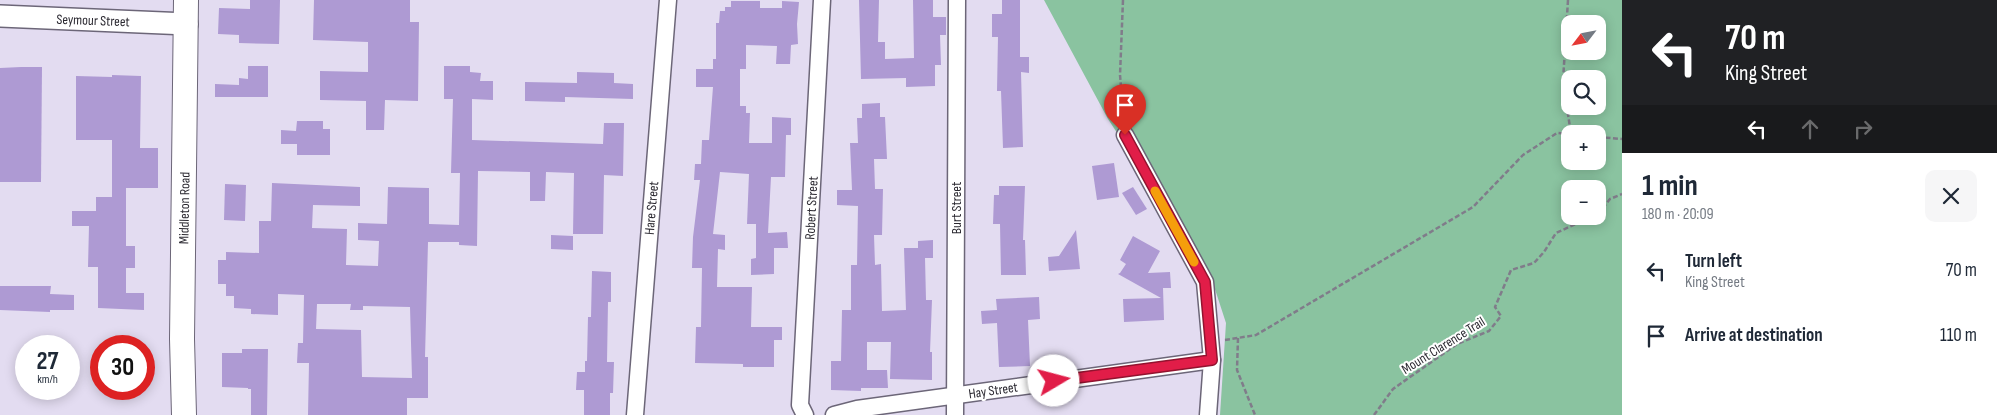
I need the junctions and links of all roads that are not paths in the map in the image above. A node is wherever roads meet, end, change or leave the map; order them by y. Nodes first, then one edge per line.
1 (186, 0) edge
2 (668, 0) edge
3 (822, 0) edge
4 (957, 0) edge
5 (0, 16) edge
6 (187, 24) junction
7 (1125, 135) road end
8 (1212, 360) junction
9 (956, 395) junction
10 (184, 415) edge
11 (635, 415) edge
12 (805, 415) edge
13 (834, 415) edge
14 (955, 415) edge
15 (1208, 415) edge

1 - 6 main road, Middleton Road
2 - 11 street, Hare Street
3 - 12 street, Robert Street
4 - 9 street, Burt Street
5 - 6 street, Seymour Street
6 - 10 main road, Middleton Road
7 - 8 street
8 - 9 street, Hay Street
8 - 15 street
9 - 13 street, Hay Street
9 - 14 street, Burt Street

